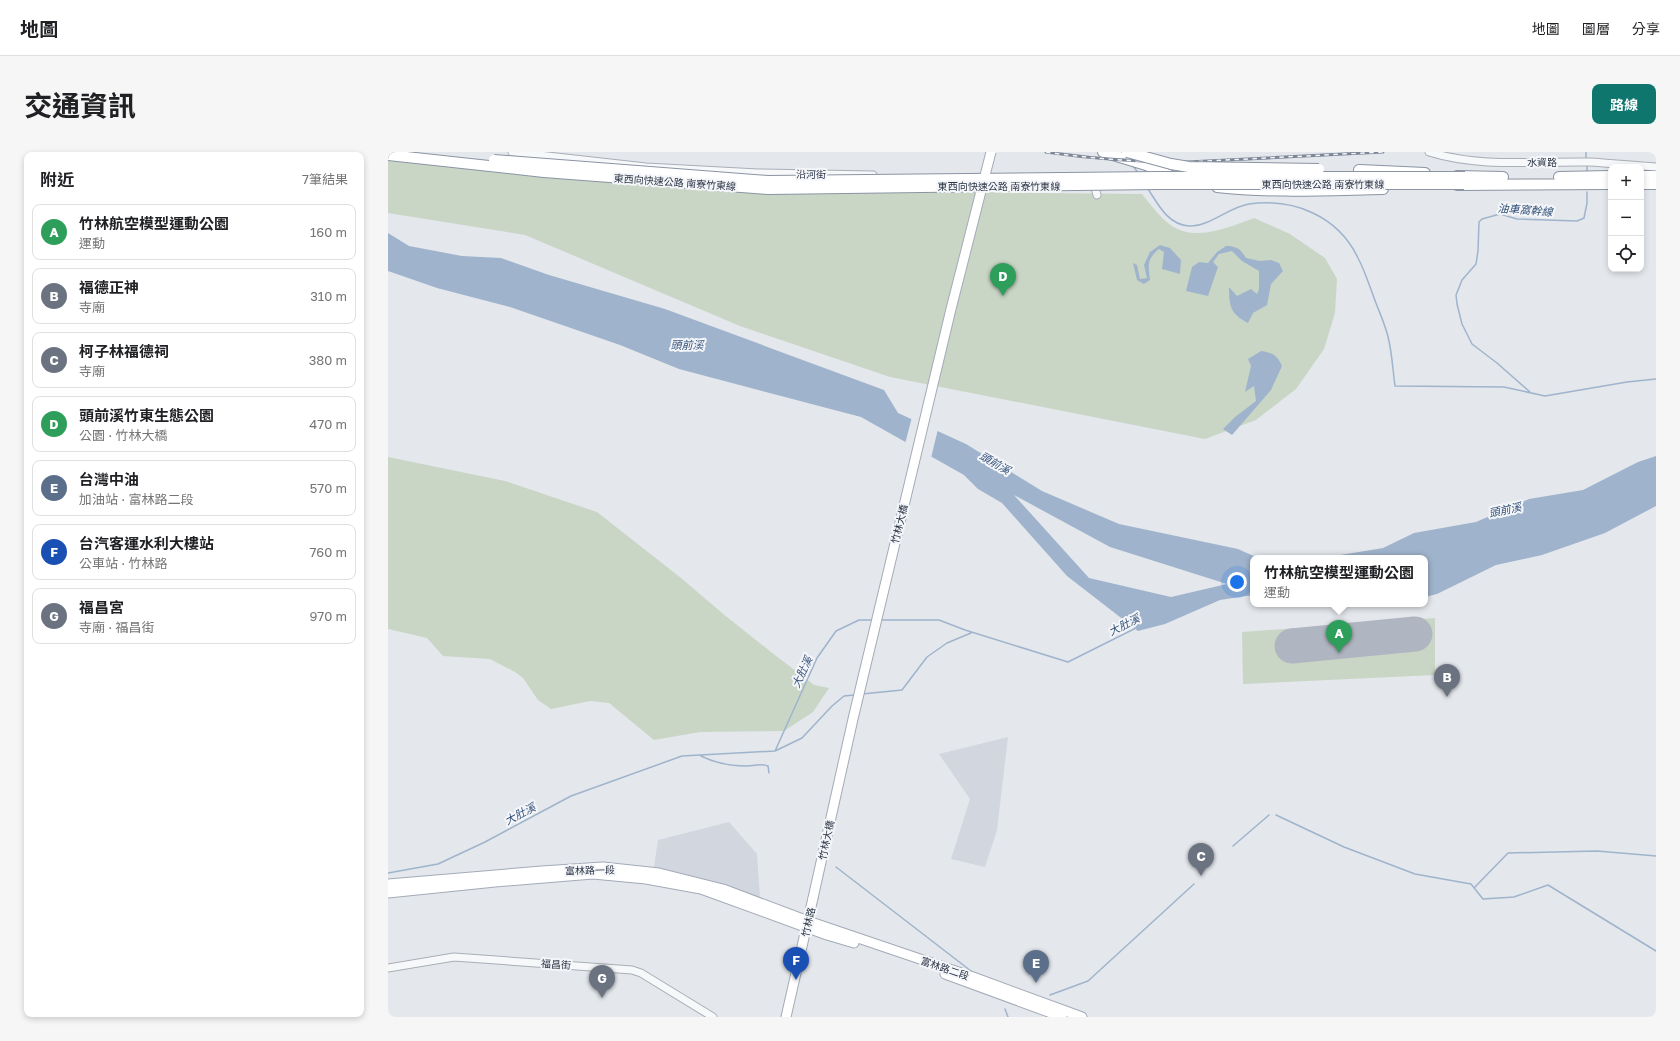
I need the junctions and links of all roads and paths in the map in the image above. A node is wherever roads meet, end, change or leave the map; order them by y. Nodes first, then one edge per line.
1 (417, 152) edge
2 (512, 152) edge
3 (991, 152) edge
4 (1103, 152) edge
5 (1127, 152) edge
6 (1429, 152) edge
7 (563, 154) edge
8 (388, 155) edge
9 (1612, 164) edge
10 (1644, 166) edge
11 (1656, 167) edge
12 (1608, 176) edge
13 (1644, 176) edge
14 (1656, 176) edge
15 (1465, 180) junction
16 (1608, 184) edge
17 (1644, 184) edge
18 (1656, 184) edge
19 (1097, 195) dead end
20 (389, 889) edge
21 (813, 898) joint
22 (807, 924) junction
23 (388, 968) edge
24 (1015, 996) junction
25 (713, 1017) edge
26 (786, 1017) edge
27 (1062, 1017) edge
28 (1082, 1017) edge

1 - 15 highway, 東西向快速公路 南寮竹東線, bridge
2 - 7 street, 沿河街
3 - 21 main road, 竹林大橋, bridge
4 - 15 highway, bridge
5 - 15 highway, bridge
6 - 9 street, 水資路
7 - 19 street, 沿河街
8 - 15 highway, 東西向快速公路 南寮竹東線, bridge
10 - 11 street, 水資路
12 - 15 highway, 東西向快速公路 南寮竹東線
13 - 14 highway
15 - 16 highway, 東西向快速公路 南寮竹東線
17 - 18 highway
20 - 22 main road, 富林路一段
21 - 22 main road, 竹林路
22 - 24 main road, 富林路二段
22 - 26 main road, 竹林路
23 - 25 street, 福昌街
24 - 27 main road, 富林路二段
24 - 28 main road, 富林路二段

